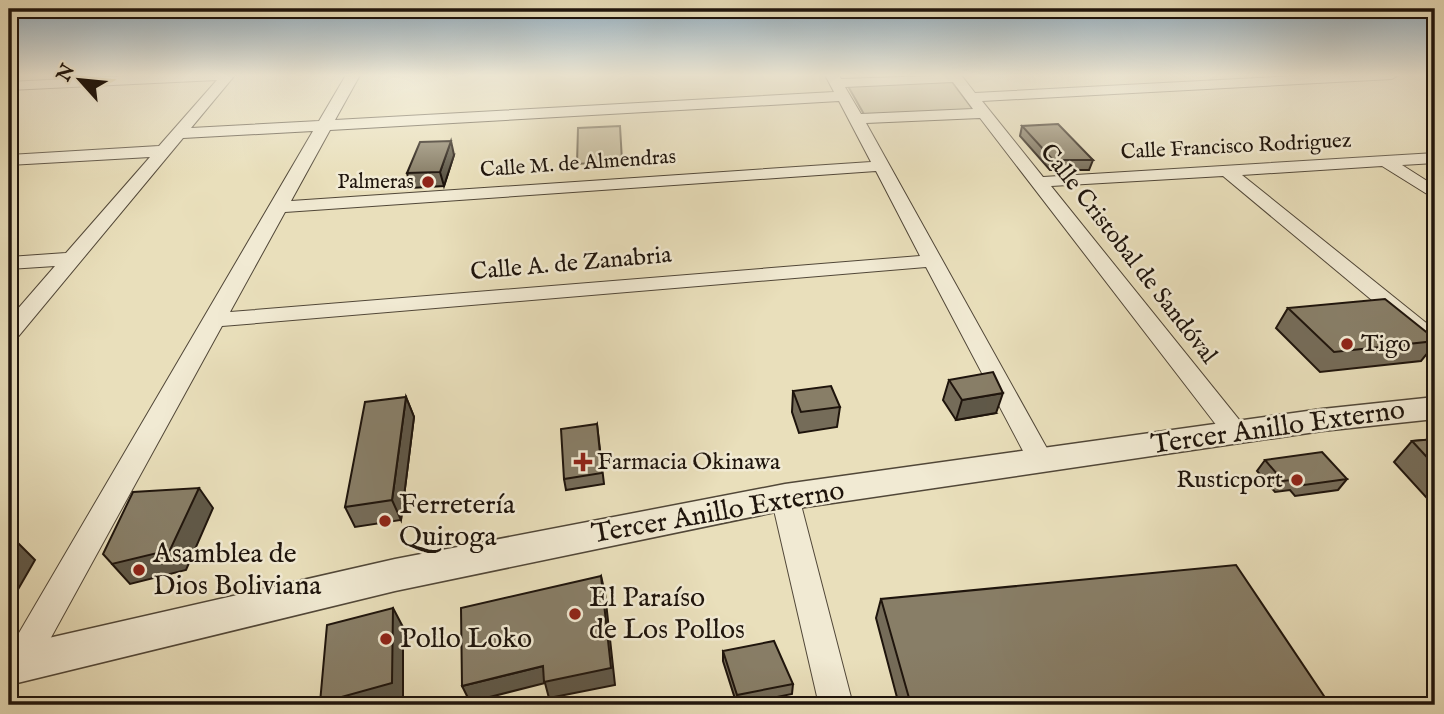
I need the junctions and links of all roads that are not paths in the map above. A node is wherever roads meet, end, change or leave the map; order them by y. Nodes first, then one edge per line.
1 (199, 108) edge
2 (333, 108) edge
3 (551, 108) edge
4 (850, 108) edge
5 (982, 108) edge
6 (986, 113) junction
7 (856, 119) junction
8 (322, 127) junction
9 (176, 134) junction
10 (160, 151) junction
11 (1435, 158) edge
12 (9, 160) edge
13 (1385, 161) junction
14 (881, 166) junction
15 (1227, 171) junction
16 (1038, 182) junction
17 (1435, 194) edge
18 (277, 207) junction
19 (71, 259) junction
20 (933, 261) junction
21 (9, 263) edge
22 (214, 320) junction
23 (9, 332) edge
24 (1435, 341) edge
25 (1435, 408) edge
26 (1236, 432) junction
27 (1041, 461) junction
28 (785, 497) junction
29 (14, 665) edge
30 (836, 705) edge

1 - 9 street
2 - 8 street
3 - 8 street
4 - 7 street
5 - 6 street, Calle Cristobal de Sandóval
6 - 7 street
6 - 16 street, Calle Cristobal de Sandóval
7 - 14 street
8 - 9 street
8 - 18 street
9 - 10 street
10 - 12 street
10 - 19 street
11 - 13 street, Calle Francisco Rodriguez
13 - 15 street, Calle Francisco Rodriguez
13 - 17 street
14 - 18 street, Calle M. de Almendras
14 - 20 street
15 - 16 street, Calle Francisco Rodriguez
15 - 24 street
16 - 26 street, Calle Cristobal de Sandóval
18 - 22 street
19 - 21 street
19 - 23 street
20 - 22 street, Calle A. de Zanabria
20 - 27 street
22 - 29 street
25 - 26 street, Tercer Anillo Externo
26 - 27 street, Tercer Anillo Externo
27 - 28 street, Tercer Anillo Externo
28 - 29 street, Tercer Anillo Externo
28 - 30 street

